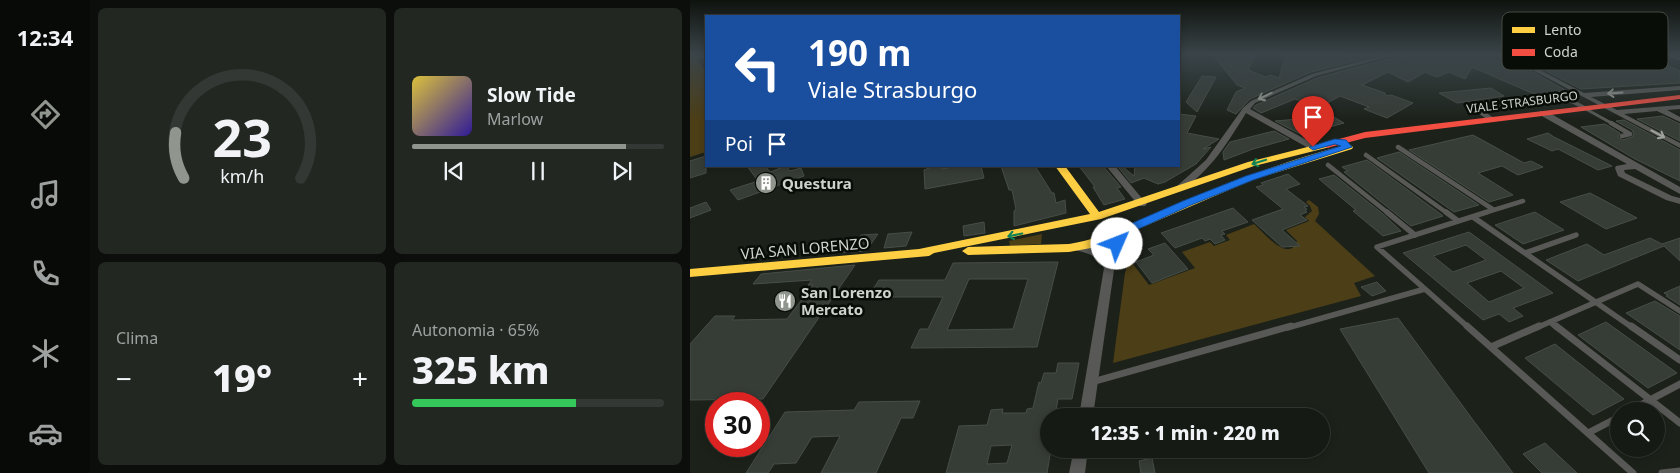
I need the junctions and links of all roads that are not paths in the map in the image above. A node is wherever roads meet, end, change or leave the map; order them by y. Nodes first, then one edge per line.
1 (1311, 76) edge
2 (1548, 76) edge
3 (1680, 88) edge
4 (1584, 95) junction
5 (1680, 97) edge
6 (1644, 101) junction
7 (1518, 105) junction
8 (1605, 106) junction
9 (1680, 107) edge
10 (1585, 108) junction
11 (1245, 109) junction
12 (1659, 109) junction
13 (1616, 112) junction
14 (1539, 114) junction
15 (1491, 120) junction
16 (1680, 120) edge
17 (1427, 128) junction
18 (1622, 136) dead end
19 (1335, 142) junction
20 (1680, 146) edge
21 (1313, 147) junction
22 (1398, 147) dead end
23 (1346, 148) junction
24 (1366, 155) dead end
25 (1328, 165) dead end
26 (1635, 166) junction
27 (1061, 167) edge
28 (1111, 167) edge
29 (1174, 191) junction
30 (1680, 192) edge
31 (1523, 201) dead end
32 (1680, 201) edge
33 (1142, 204) junction
34 (1494, 210) junction
35 (1097, 217) junction
36 (1472, 217) junction
37 (1458, 221) junction
38 (1062, 224) junction
39 (1132, 228) junction
40 (1415, 235) junction
41 (1576, 235) dead end
42 (1075, 247) junction
43 (1059, 248) junction
44 (922, 252) junction
45 (1525, 253) junction
46 (1109, 268) junction
47 (690, 273) edge
48 (1424, 289) junction
49 (1596, 302) junction
50 (1680, 311) edge
51 (1550, 322) junction
52 (1491, 347) junction
53 (1680, 360) edge
54 (1091, 382) junction
55 (1680, 384) edge
56 (1650, 400) junction
57 (1646, 402) edge
58 (1087, 408) edge
59 (1610, 421) edge
60 (1680, 423) edge
61 (1588, 433) junction
62 (1080, 458) edge
63 (1680, 470) edge
64 (1077, 473) edge
65 (1634, 473) edge
66 (1662, 473) edge

1 -> 11 street
2 - 4 street
3 -> 4 street, VIALE STRASBURGO
4 - 8 street
5 - 6 street, VIALE STRASBURGO
6 - 8 street, VIALE STRASBURGO
6 - 12 street
7 - 10 street
7 - 14 street
7 - 15 street
8 - 10 street, VIALE STRASBURGO
8 - 13 street
9 - 12 street
10 - 14 street, VIALE STRASBURGO
10 - 18 lane
11 - 21 street
11 - 29 street
12 - 13 street
12 - 16 street
13 -> 20 street
14 - 15 street, VIALE STRASBURGO
14 - 26 street
15 - 17 street, VIALE STRASBURGO
17 - 19 street, VIALE STRASBURGO
17 - 23 street, VIALE STRASBURGO
19 - 21 street, VIALE STRASBURGO
19 - 23 street
21 -> 29 street, VIALE STRASBURGO
22 - 34 lane
23 - 39 street, VIALE STRASBURGO
24 - 37 lane
25 - 40 lane
26 - 30 street
26 - 32 street
27 - 35 street
28 - 33 street
29 - 33 street, VIALE STRASBURGO
31 - 34 lane
33 - 35 street, VIALE STRASBURGO
34 - 36 lane
35 - 38 street, VIALE STRASBURGO
36 - 37 lane
36 - 45 lane
37 - 40 lane
38 - 43 street
38 -> 44 street, VIALE STRASBURGO
39 - 42 street, VIALE STRASBURGO
39 - 46 street
40 - 48 lane
41 - 45 lane
42 - 43 street, VIALE STRASBURGO
42 - 46 street
43 - 44 street, VIALE STRASBURGO
44 - 47 street, VIA SAN LORENZO
45 - 49 lane
46 - 54 street
48 - 52 lane
48 - 54 lane
49 - 50 lane
49 - 51 lane
49 - 53 lane
51 - 52 lane
51 - 56 lane
52 - 61 lane
54 - 58 street
55 - 56 lane
56 - 57 lane
56 - 60 lane
59 - 61 lane
61 - 65 lane
62 - 64 street
63 - 66 lane

